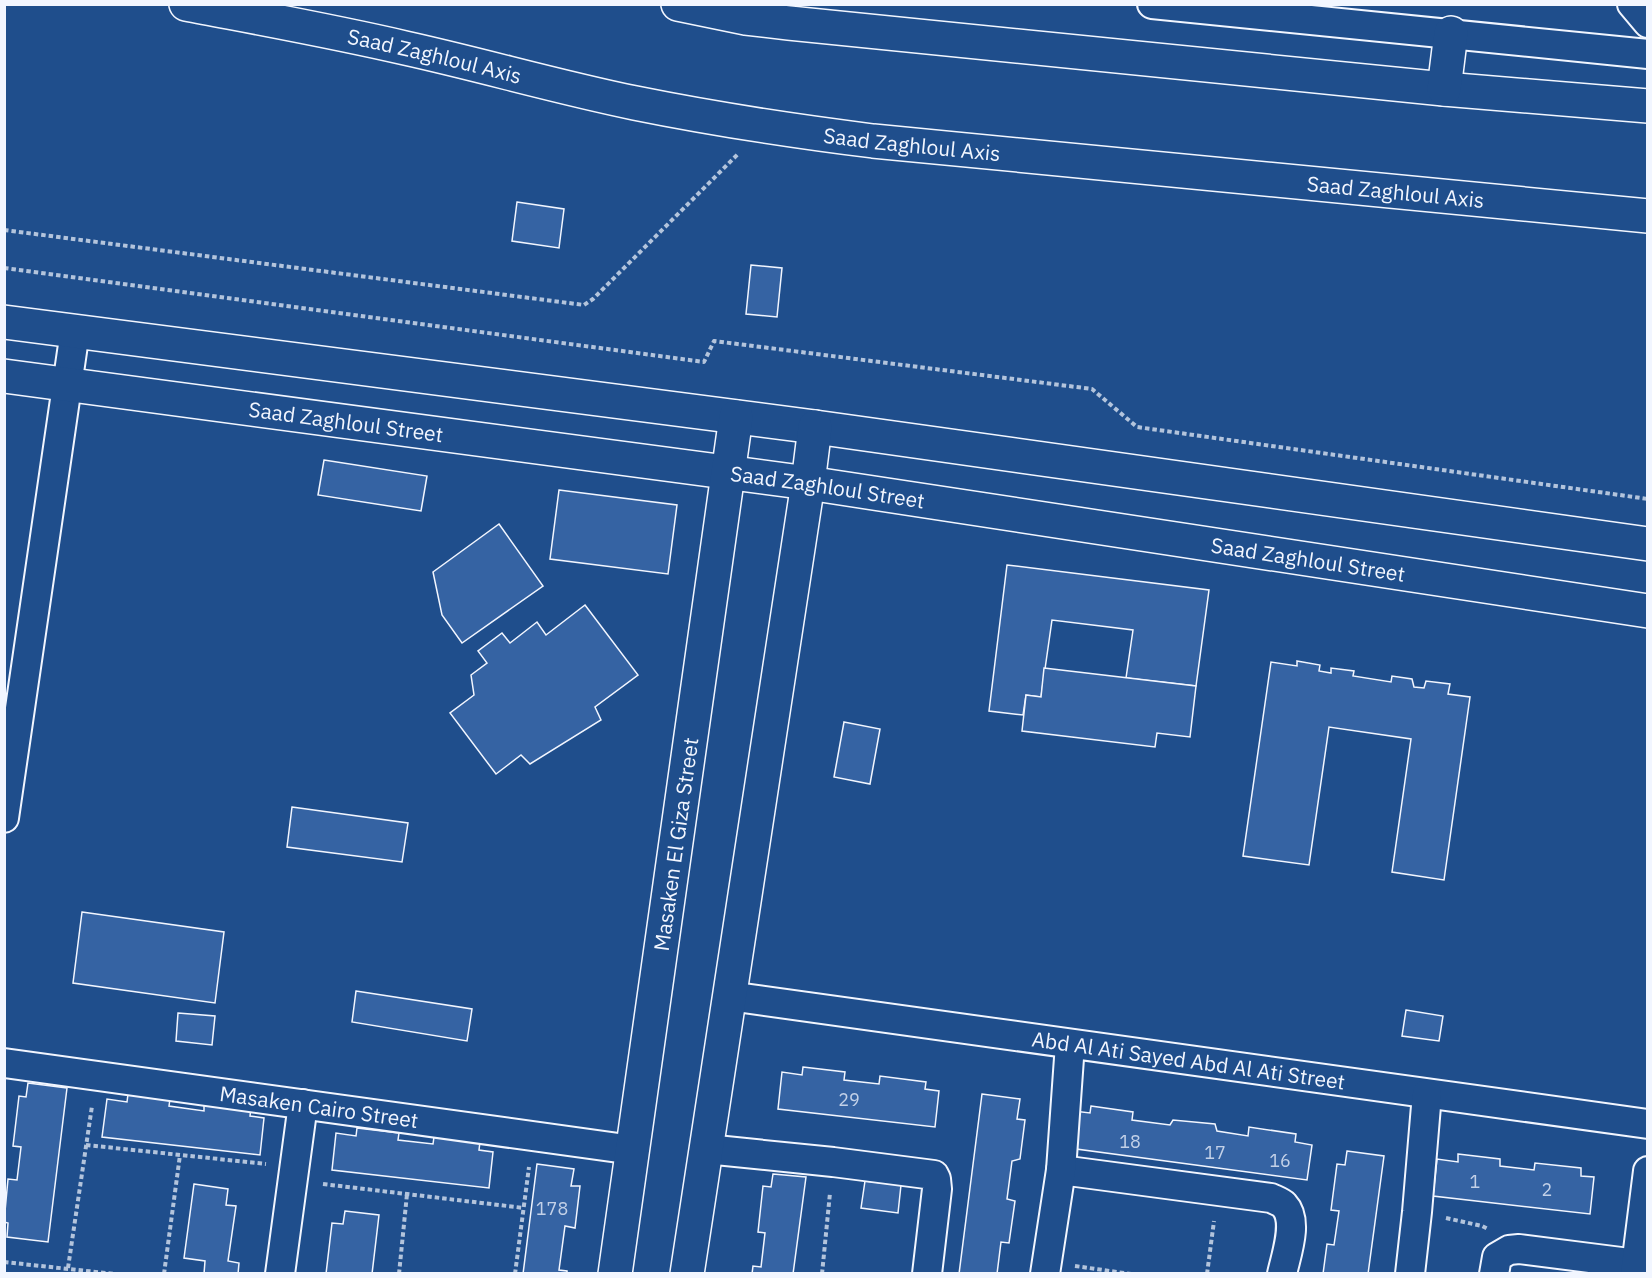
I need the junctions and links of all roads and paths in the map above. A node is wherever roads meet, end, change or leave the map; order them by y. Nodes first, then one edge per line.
1 (186, 4) edge
2 (678, 4) edge
3 (1152, 4) edge
4 (1632, 4) edge
5 (744, 11) edge
6 (797, 14) edge
7 (1647, 23) edge
8 (1451, 33) junction
9 (1647, 54) edge
10 (1444, 89) junction
11 (1647, 106) edge
12 (764, 127) junction
13 (1647, 216) edge
14 (4, 230) edge
15 (4, 268) edge
16 (4, 322) edge
17 (75, 331) junction
18 (4, 376) edge
19 (68, 384) junction
20 (736, 417) junction
21 (815, 427) junction
22 (727, 474) junction
23 (808, 483) junction
24 (1647, 499) edge
25 (1647, 544) edge
26 (1647, 611) edge
27 (4, 818) edge
28 (729, 996) junction
29 (1070, 1044) junction
30 (4, 1063) edge
31 (96, 1076) junction
32 (1427, 1094) junction
33 (303, 1104) junction
34 (1647, 1124) edge
35 (532, 1136) junction
36 (86, 1145) junction
37 (706, 1149) junction
38 (633, 1150) junction
39 (180, 1155) junction
40 (833, 1162) junction
41 (1061, 1170) junction
42 (1647, 1171) edge
43 (293, 1174) junction
44 (1218, 1191) junction
45 (407, 1194) junction
46 (524, 1208) junction
47 (1417, 1212) junction
48 (1509, 1250) junction
49 (4, 1262) edge
50 (68, 1268) junction
51 (1047, 1268) edge
52 (1636, 1269) edge
53 (1104, 1272) edge
54 (115, 1274) edge
55 (164, 1274) edge
56 (280, 1274) edge
57 (399, 1274) edge
58 (515, 1274) edge
59 (615, 1274) edge
60 (687, 1274) edge
61 (822, 1274) edge
62 (927, 1274) edge
63 (1131, 1274) edge
64 (1207, 1274) edge
65 (1282, 1274) edge
66 (1410, 1274) edge
67 (1494, 1274) edge

1 - 12 street, Saad Zaghloul Axis
2 - 5 street
3 - 8 street
4 - 7 street
5 - 6 street
6 - 10 street
8 - 9 street
8 - 10 street
10 - 11 street
12 - 13 street, Saad Zaghloul Axis
12 - 14 path
15 - 24 path
16 - 17 street
17 - 19 street
17 - 20 street
18 - 19 street, Saad Zaghloul Street
19 - 22 street, Saad Zaghloul Street
19 - 27 street
20 - 21 street
20 - 22 street, Masaken El Giza Street
21 - 23 street
21 - 25 street
22 - 23 street, Saad Zaghloul Street
22 - 38 street, Masaken El Giza Street
23 - 26 street, Saad Zaghloul Street
23 - 28 street
28 - 29 street, Abd Al Ati Sayed Abd Al Ati Street
28 - 37 street
29 - 32 street, Abd Al Ati Sayed Abd Al Ati Street
29 - 41 street
30 - 31 street, Masaken Cairo Street
31 - 33 street, Masaken Cairo Street
31 - 36 path
32 - 34 street, Abd Al Ati Sayed Abd Al Ati Street
32 - 47 street
33 - 35 street, Masaken Cairo Street
33 - 43 street
35 - 38 street, Masaken Cairo Street
35 - 46 path
36 - 39 path
36 - 50 path
37 - 40 street
37 - 60 street
38 - 59 street, Masaken El Giza Street
39 - 43 path
39 - 55 path
40 - 61 path
40 - 62 street
41 - 44 street
41 - 51 street
42 - 52 street
43 - 45 path
43 - 56 street
44 - 64 path
44 - 65 street
45 - 46 path
45 - 57 path
46 - 58 path
47 - 48 path
47 - 66 street
48 - 52 street
48 - 67 street
49 - 50 path
50 - 54 path
51 - 53 path
53 - 63 path

